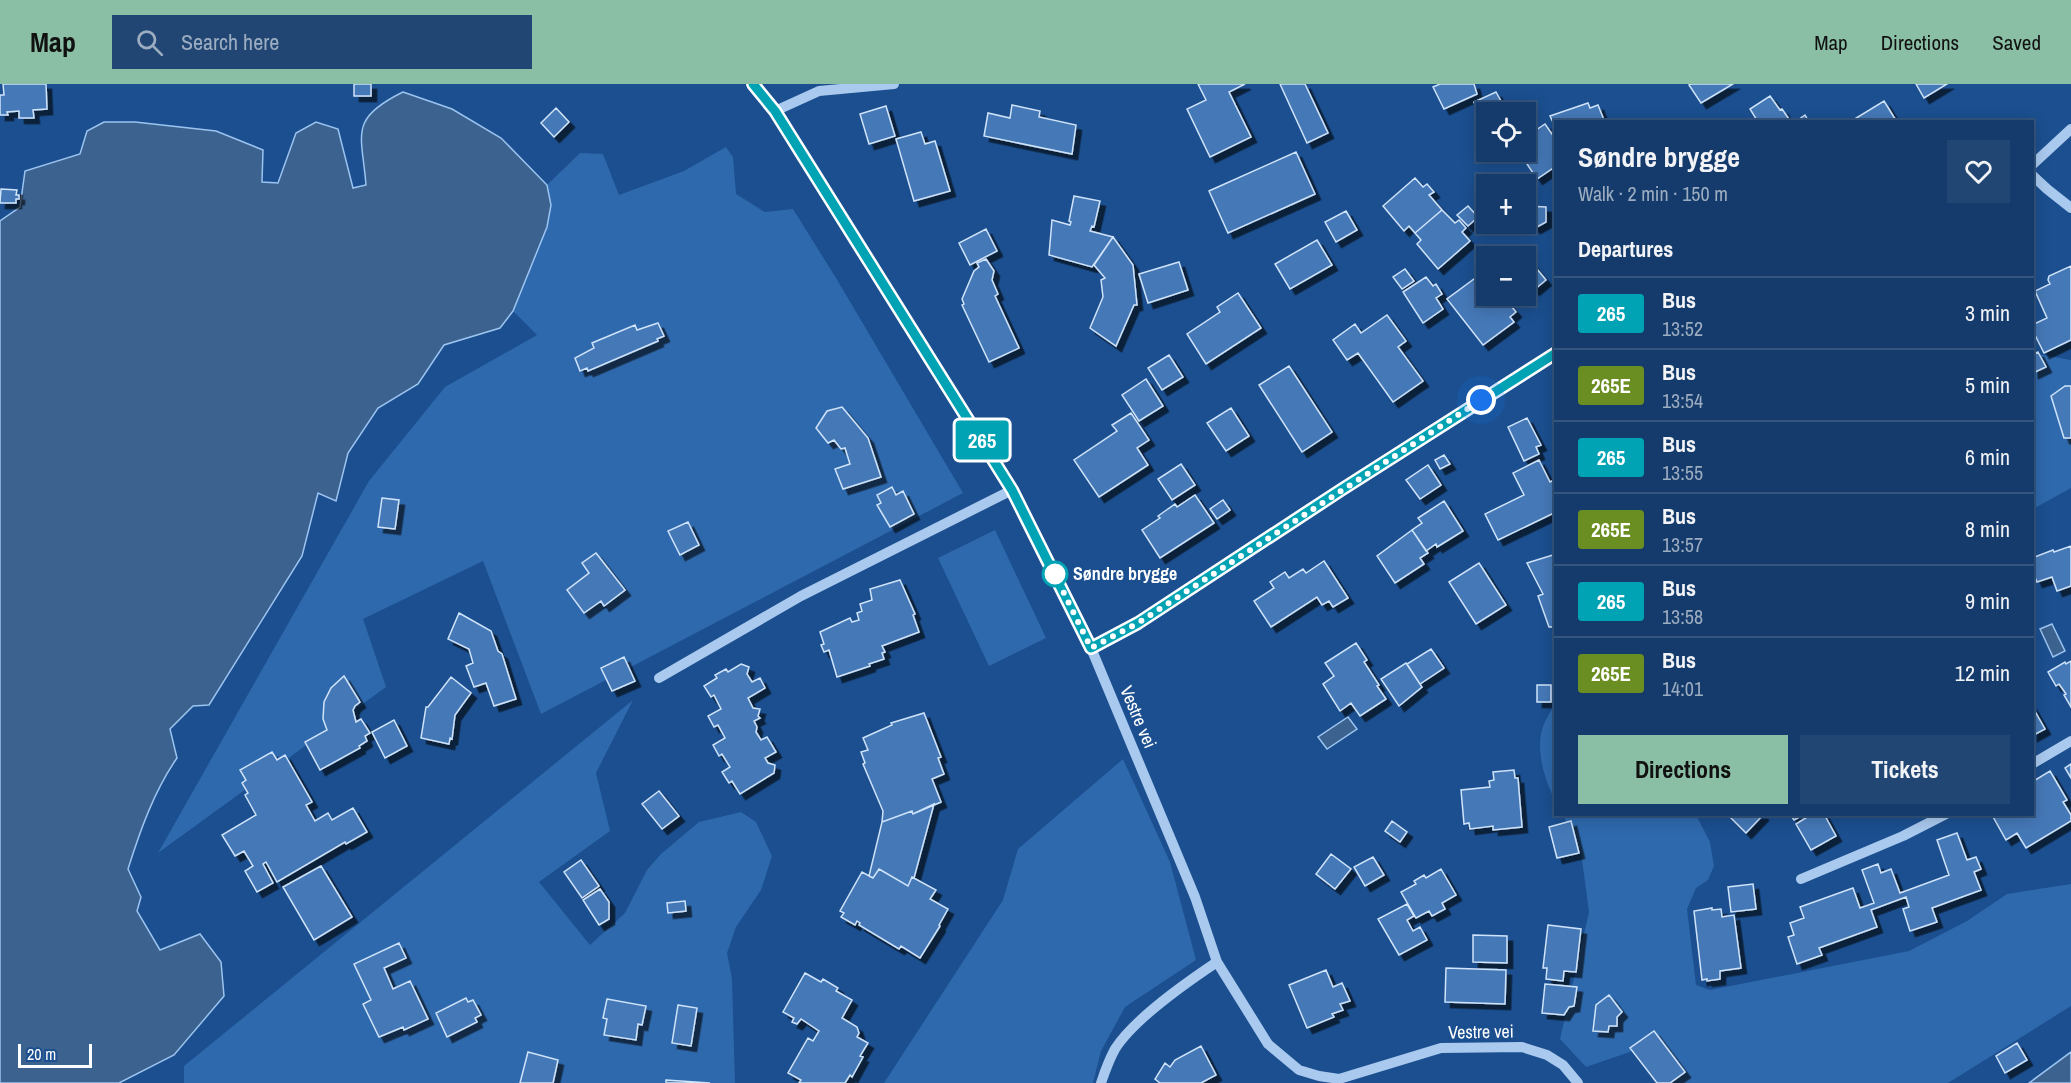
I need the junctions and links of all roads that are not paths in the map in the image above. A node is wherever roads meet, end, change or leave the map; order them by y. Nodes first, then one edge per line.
1 (753, 84) edge
2 (894, 84) edge
3 (775, 111) junction
4 (2071, 129) edge
5 (2034, 163) edge
6 (2034, 177) edge
7 (2071, 208) edge
8 (1554, 354) edge
9 (1012, 490) junction
10 (1091, 648) junction
11 (659, 678) dead end
12 (2071, 741) edge
13 (2034, 763) edge
14 (1942, 816) edge
15 (1801, 879) dead end
16 (1217, 962) junction
17 (1101, 1083) edge
18 (1578, 1083) edge

1 - 3 street, Vestre vei
2 - 3 street
3 - 9 street, Vestre vei
4 - 5 street
6 - 7 street
8 - 10 street
9 - 10 street, Vestre vei
9 - 11 street
10 - 16 street, Vestre vei
12 - 13 street
14 - 15 street
16 - 17 street
16 - 18 street, Vestre vei

